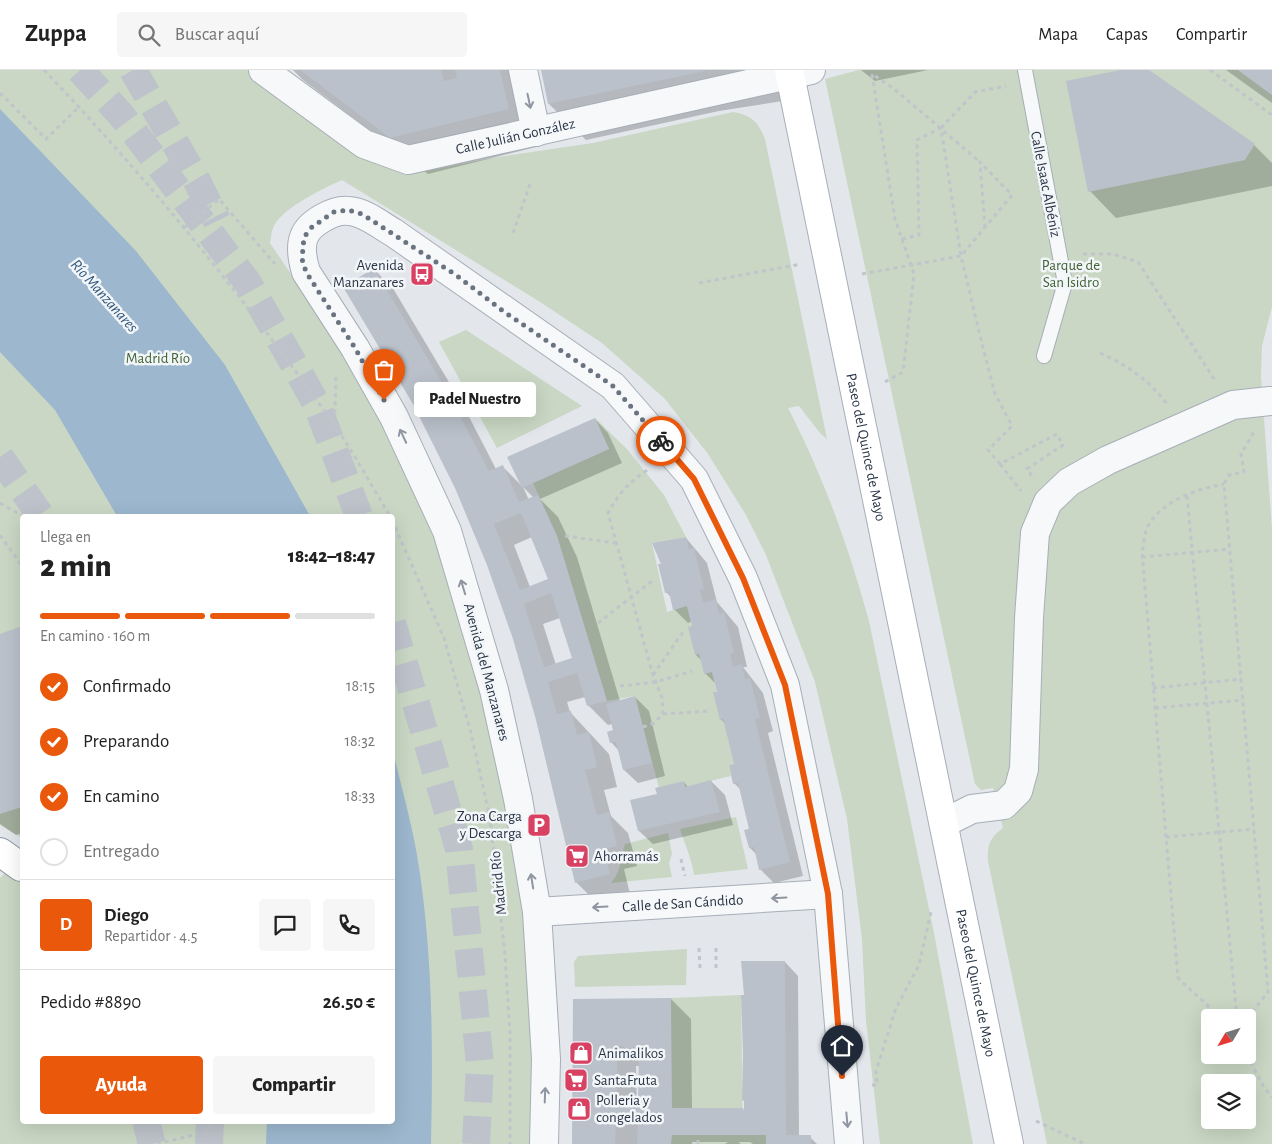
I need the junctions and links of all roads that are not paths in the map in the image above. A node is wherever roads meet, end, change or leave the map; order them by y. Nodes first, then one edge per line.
1 (263, 70) edge
2 (523, 70) edge
3 (1025, 70) edge
4 (797, 72) edge
5 (536, 132) junction
6 (1044, 356) dead end
7 (1271, 403) edge
8 (944, 823) junction
9 (828, 894) junction
10 (537, 912) junction
11 (544, 1144) edge
12 (849, 1144) edge
13 (1010, 1144) edge

1 - 5 street, Calle Julián González
2 -> 5 street
3 - 6 lane, Calle Isaac Albéniz
4 - 5 street, Calle Julián González
4 - 8 street, Paseo del Quince de Mayo
7 - 8 street
8 - 13 street, Paseo del Quince de Mayo
9 -> 10 street, Calle de San Cándido
10 -> 9 street, Avenida del Manzanares
9 -> 12 street
11 -> 10 street, Avenida del Manzanares

